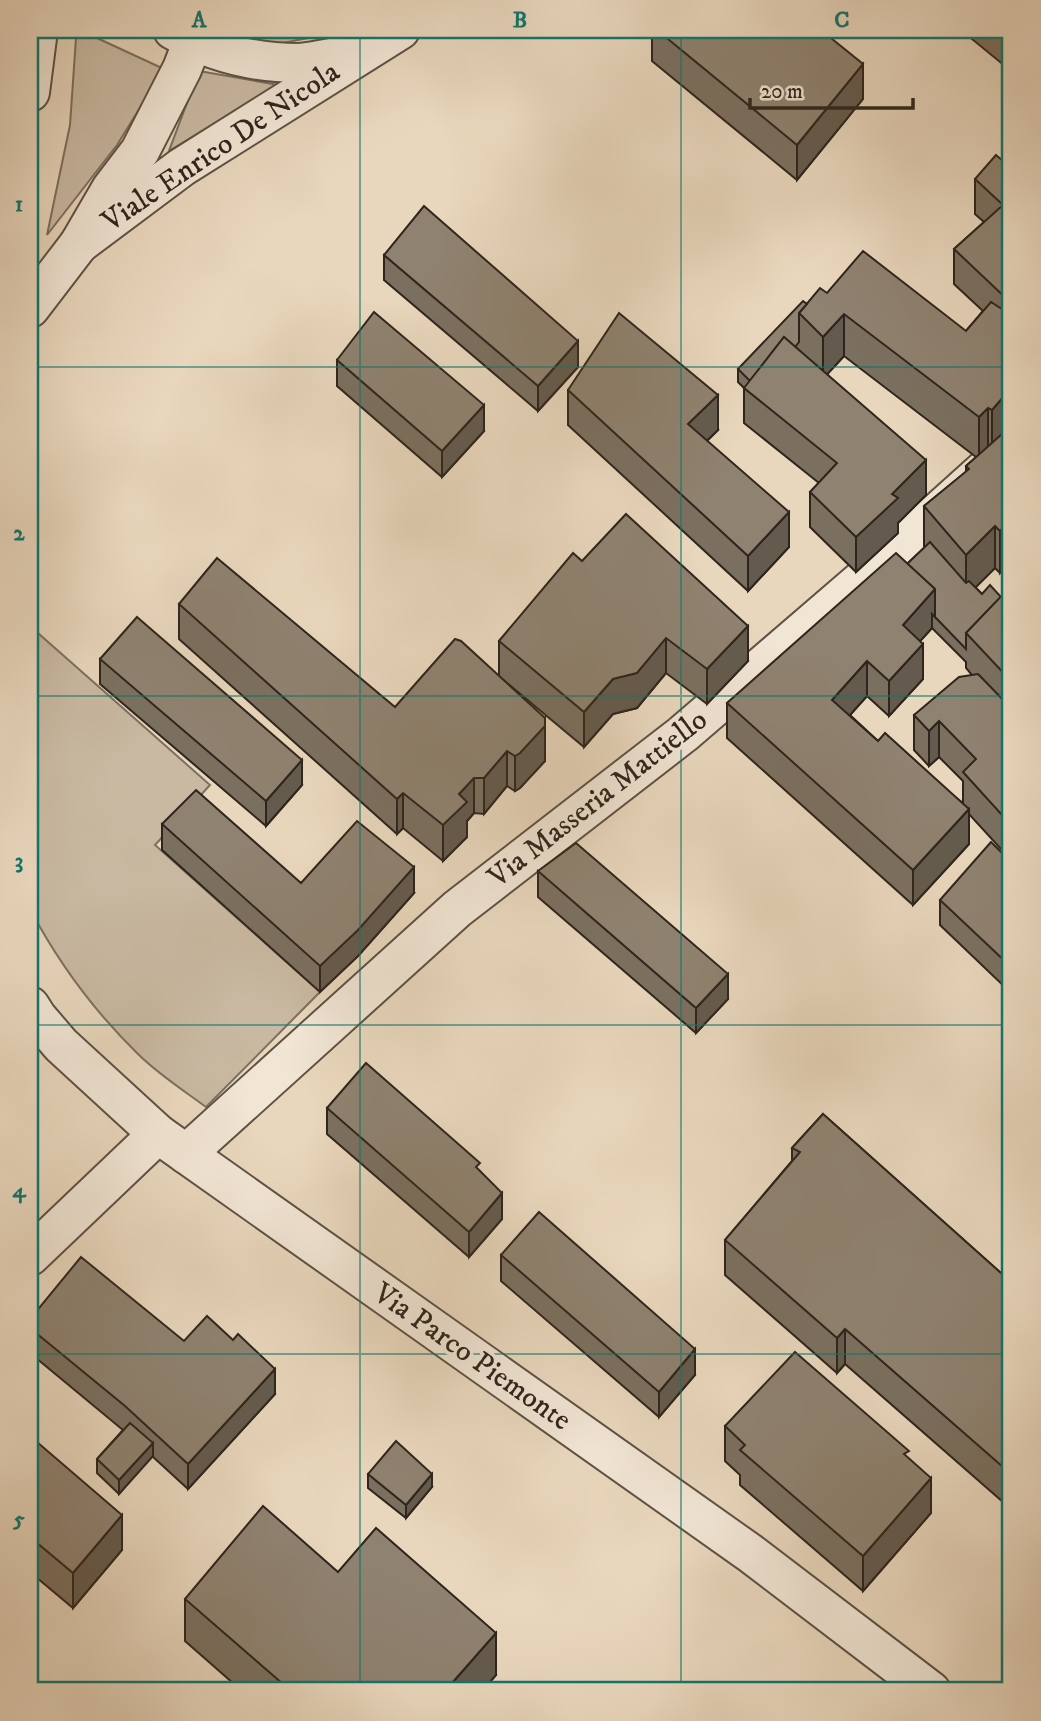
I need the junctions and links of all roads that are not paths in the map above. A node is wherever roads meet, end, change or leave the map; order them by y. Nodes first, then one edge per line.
1 (38, 30) edge
2 (400, 30) edge
3 (187, 34) edge
4 (364, 52) junction
5 (30, 92) edge
6 (79, 244) junction
7 (30, 308) edge
8 (1011, 446) edge
9 (32, 1015) edge
10 (172, 1144) junction
11 (30, 1256) edge
12 (931, 1691) edge

1 - 5 street
2 - 4 street, Viale Enrico De Nicola
3 - 4 street
3 - 6 street, Viale Enrico De Nicola
4 - 6 street, Viale Enrico De Nicola
6 - 7 street, Viale Enrico De Nicola
8 - 10 street, Via Masseria Mattiello
9 - 10 street, Via Parco Piemonte
10 - 11 street, Via Masseria Mattiello
10 - 12 street, Via Parco Piemonte

